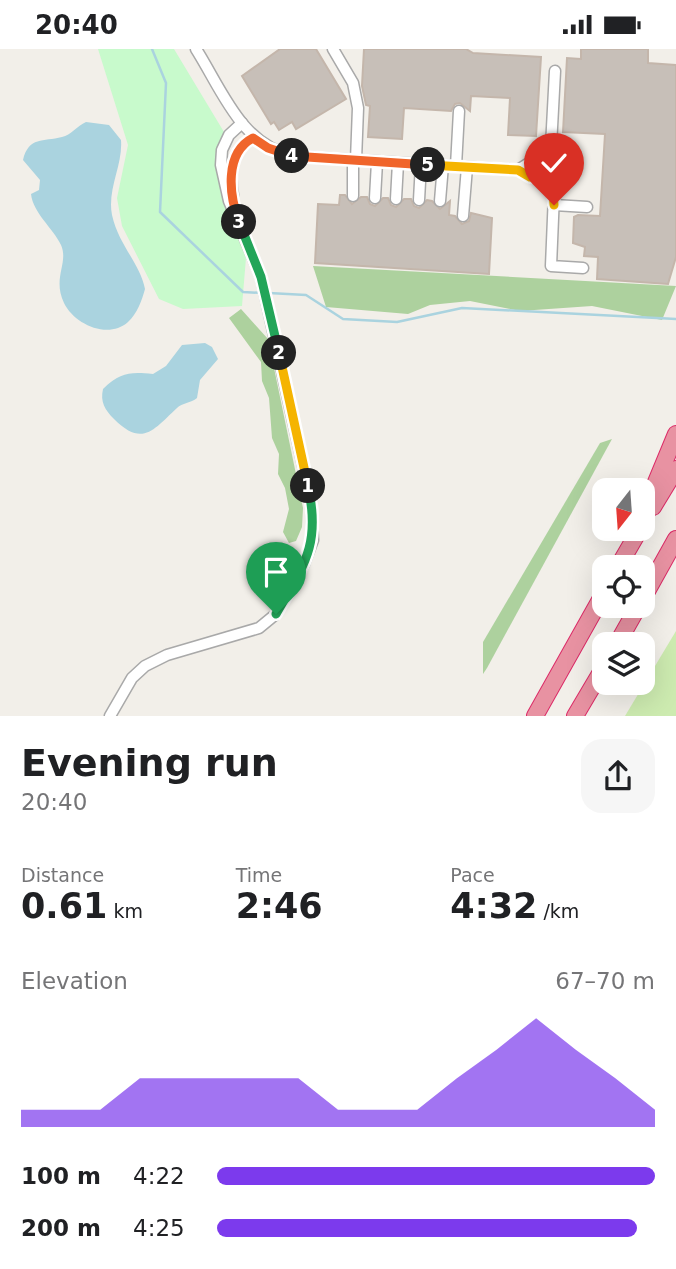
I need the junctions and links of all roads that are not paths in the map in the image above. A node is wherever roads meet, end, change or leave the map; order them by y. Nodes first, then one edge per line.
1 (196, 49) edge
2 (333, 49) edge
3 (555, 71) dead end
4 (459, 111) dead end
5 (242, 123) junction
6 (253, 138) junction
7 (354, 160) junction
8 (377, 162) junction
9 (398, 163) junction
10 (421, 164) junction
11 (443, 165) junction
12 (550, 165) junction
13 (461, 167) junction
14 (518, 170) junction
15 (552, 179) junction
16 (353, 196) dead end
17 (375, 198) dead end
18 (396, 199) dead end
19 (419, 200) dead end
20 (440, 201) dead end
21 (554, 205) junction
22 (587, 207) dead end
23 (463, 216) dead end
24 (237, 218) junction
25 (583, 268) dead end
26 (676, 434) edge
27 (676, 469) edge
28 (655, 485) edge
29 (655, 503) edge
30 (676, 539) edge
31 (676, 563) edge
32 (655, 578) edge
33 (655, 588) edge
34 (592, 614) edge
35 (592, 687) edge
36 (110, 716) edge
37 (535, 716) edge
38 (575, 716) edge

1 - 5 street
2 - 7 street
3 - 12 street
4 - 13 street
5 - 6 street
5 - 24 street
6 - 7 street
6 - 24 street
7 - 8 street
7 - 16 street
8 - 9 street
8 - 17 street
9 - 10 street
9 - 18 street
10 - 11 street
10 - 19 street
11 - 13 street
11 - 20 street
12 - 14 street
12 - 15 street
13 - 14 street
13 - 23 street
14 - 15 street
15 - 21 street
21 - 22 street
21 - 25 street
24 - 36 street
26 - 28 highway
27 - 29 highway
30 - 32 highway
31 - 33 highway
34 - 37 highway
35 - 38 highway

